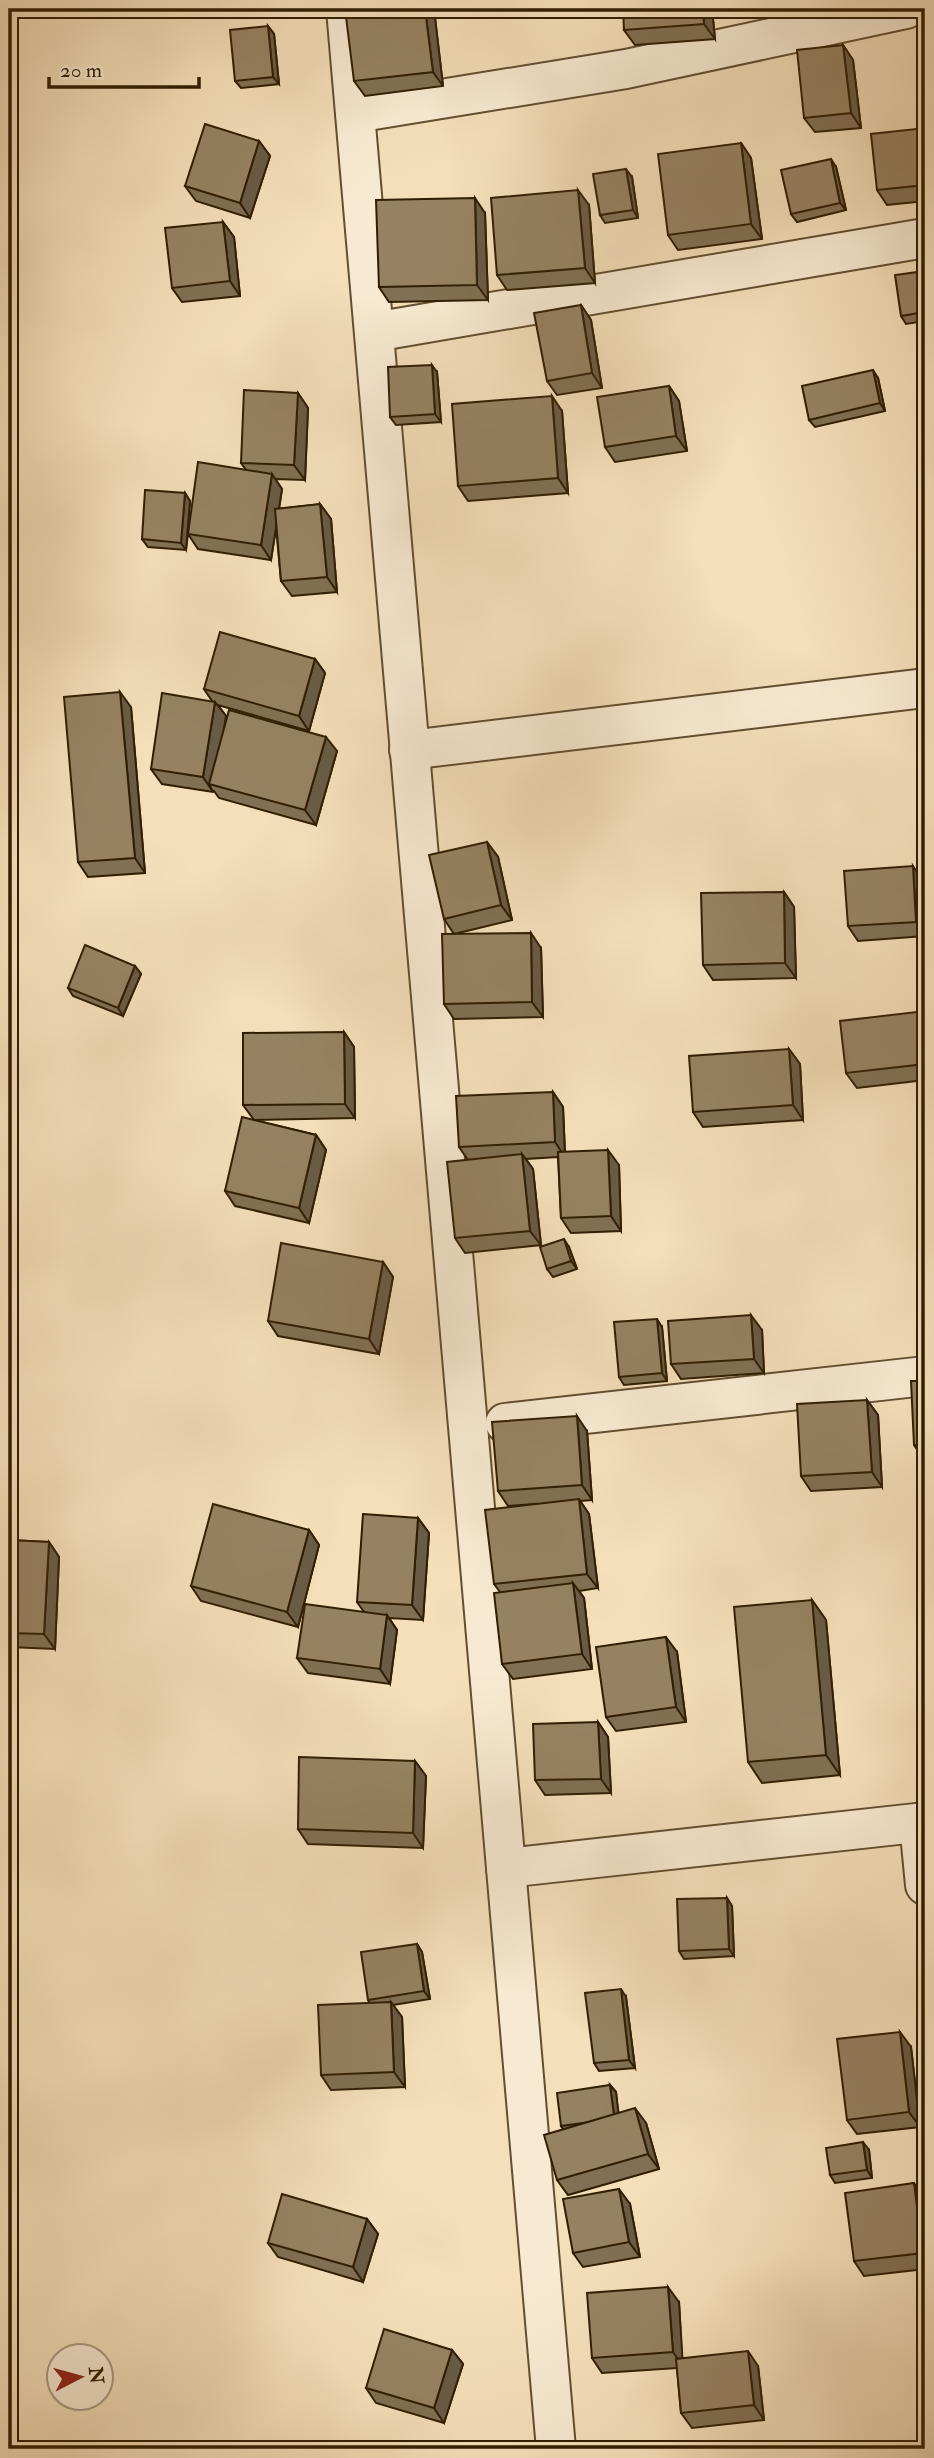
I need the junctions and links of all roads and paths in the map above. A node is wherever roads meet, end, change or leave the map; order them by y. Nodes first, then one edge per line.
1 (346, 9) edge
2 (906, 9) edge
3 (355, 113) junction
4 (925, 238) edge
5 (374, 332) junction
6 (925, 688) edge
7 (409, 750) junction
8 (925, 1376) edge
9 (468, 1427) junction
10 (922, 1823) edge
11 (506, 1868) junction
12 (925, 1885) edge
13 (556, 2449) edge

1 - 3 street
2 - 3 street
3 - 5 street
4 - 5 street
5 - 7 street
6 - 7 street
7 - 9 street
8 - 9 street
9 - 11 street
10 - 11 street
10 - 12 street
11 - 13 street

